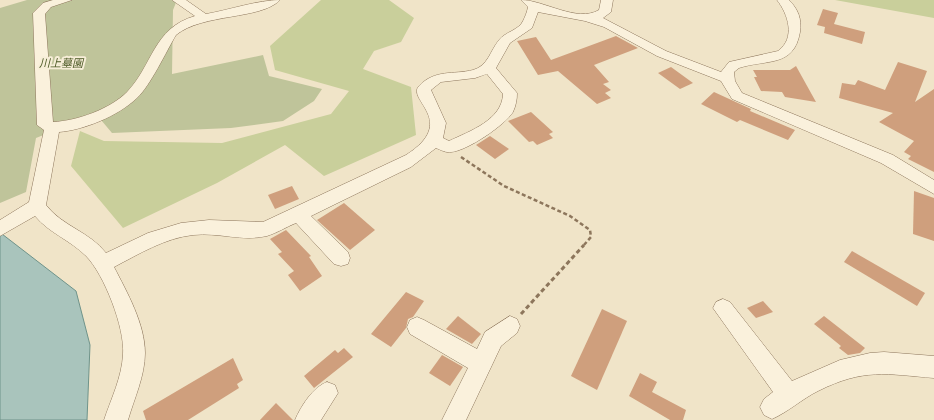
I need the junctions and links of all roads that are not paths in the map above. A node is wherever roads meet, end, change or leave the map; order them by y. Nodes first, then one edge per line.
1 (66, 0) edge
2 (178, 0) edge
3 (274, 0) edge
4 (607, 0) edge
5 (783, 0) edge
6 (531, 3) edge
7 (202, 16) junction
8 (593, 19) junction
9 (489, 68) junction
10 (727, 78) junction
11 (52, 128) junction
12 (440, 143) junction
13 (934, 188) edge
14 (37, 206) junction
15 (299, 215) junction
16 (0, 229) edge
17 (341, 258) dead end
18 (104, 263) junction
19 (723, 308) dead end
20 (510, 326) road end
21 (417, 327) dead end
22 (482, 364) junction
23 (934, 367) edge
24 (327, 392) dead end
25 (116, 420) edge
26 (307, 420) edge
27 (454, 420) edge

1 - 11 street
2 - 7 street
3 - 7 street
4 - 8 street
5 - 10 street
6 - 8 street
6 - 9 street
7 - 11 street
8 - 10 street
9 - 12 street
9 - 12 street
10 - 13 street
11 - 14 street
12 - 15 street
14 - 16 street
14 - 18 street
15 - 17 street
15 - 18 street
18 - 25 street
19 - 23 street
20 - 22 street
21 - 22 street
22 - 27 street
24 - 26 street

